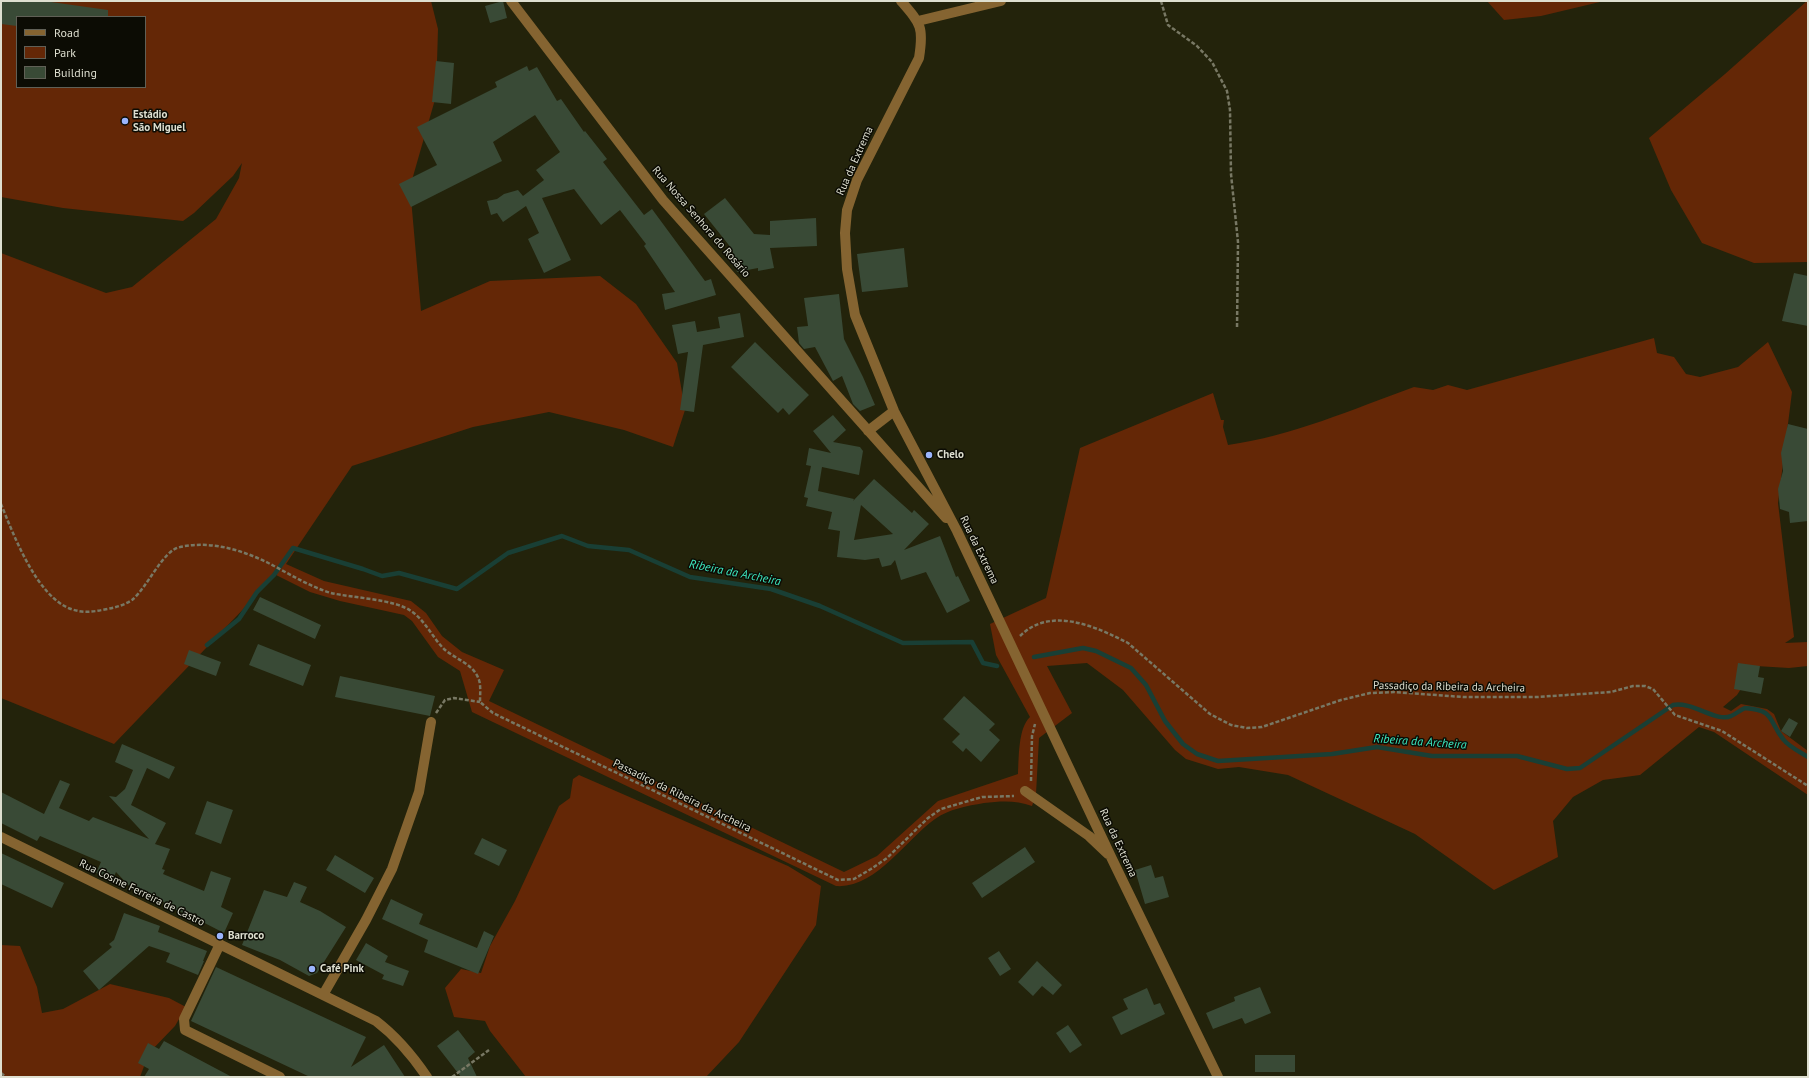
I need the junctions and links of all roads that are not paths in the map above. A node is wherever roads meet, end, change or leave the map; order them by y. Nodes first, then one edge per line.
1 (511, 1) edge
2 (901, 1) edge
3 (1001, 1) edge
4 (918, 21) junction
5 (894, 411) junction
6 (868, 431) junction
7 (957, 530) junction
8 (431, 722) road end
9 (1025, 791) road end
10 (1, 837) edge
11 (1112, 859) junction
12 (220, 944) junction
13 (323, 994) junction
14 (280, 1077) edge
15 (428, 1077) edge
16 (1218, 1077) edge

1 - 6 street, Rua Nossa Senhora do Rosário
2 - 4 street
3 - 4 street
4 - 5 street, Rua da Extrema
5 - 6 street
5 - 7 street, Rua da Extrema
6 - 7 street, Rua Nossa Senhora do Rosário
7 - 11 street, Rua da Extrema
8 - 13 street
9 - 11 street
10 - 12 street, Rua Cosme Ferreira de Castro
11 - 16 street, Rua da Extrema
12 - 13 street, Rua Cosme Ferreira de Castro
12 - 14 street
13 - 15 street, Rua Cosme Ferreira de Castro

